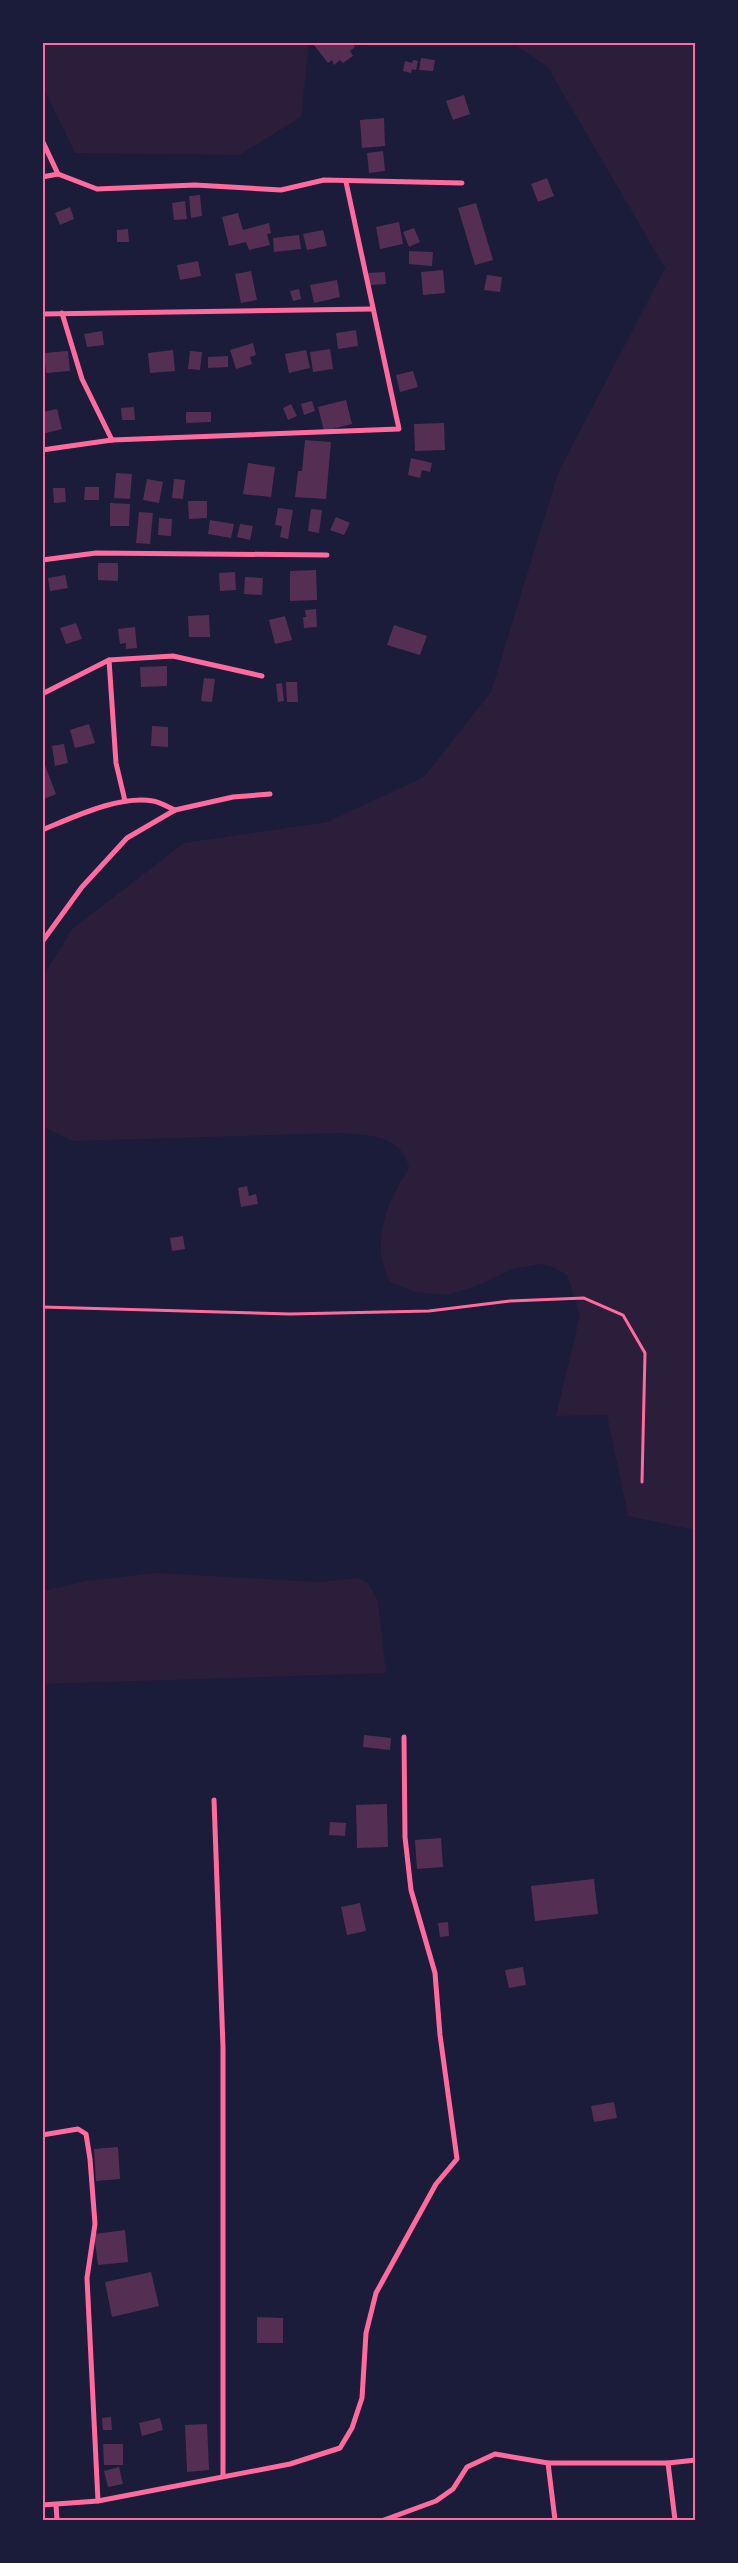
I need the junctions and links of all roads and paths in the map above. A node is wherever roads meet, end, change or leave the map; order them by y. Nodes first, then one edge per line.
1 (42, 140) edge
2 (58, 174) junction
3 (42, 178) edge
4 (346, 182) junction
5 (462, 182) dead end
6 (372, 309) junction
7 (42, 314) edge
8 (62, 314) junction
9 (112, 440) junction
10 (42, 450) edge
11 (327, 555) dead end
12 (42, 560) edge
13 (109, 660) junction
14 (262, 676) dead end
15 (42, 694) edge
16 (270, 794) dead end
17 (125, 802) junction
18 (175, 810) junction
19 (42, 830) edge
20 (42, 942) edge
21 (42, 1307) edge
22 (642, 1482) dead end
23 (404, 1737) dead end
24 (214, 1800) dead end
25 (42, 2134) edge
26 (696, 2460) edge
27 (548, 2463) junction
28 (668, 2463) junction
29 (223, 2475) junction
30 (98, 2501) junction
31 (42, 2505) edge
32 (56, 2505) junction
33 (57, 2520) edge
34 (384, 2520) edge
35 (555, 2520) edge
36 (675, 2520) edge

1 - 2 street
2 - 3 street
2 - 4 street
4 - 5 street
4 - 6 street
6 - 8 street
6 - 9 street
7 - 8 street
8 - 9 street
9 - 10 street
11 - 12 street
13 - 14 street
13 - 15 street
13 - 17 street
16 - 18 street
17 - 18 street
17 - 19 street
18 - 20 street
21 - 22 path
23 - 29 street
24 - 29 street
25 - 30 street
26 - 28 street
27 - 28 street
27 - 34 street
27 - 35 street
28 - 36 street
29 - 30 street
30 - 32 street
31 - 32 street
32 - 33 street

